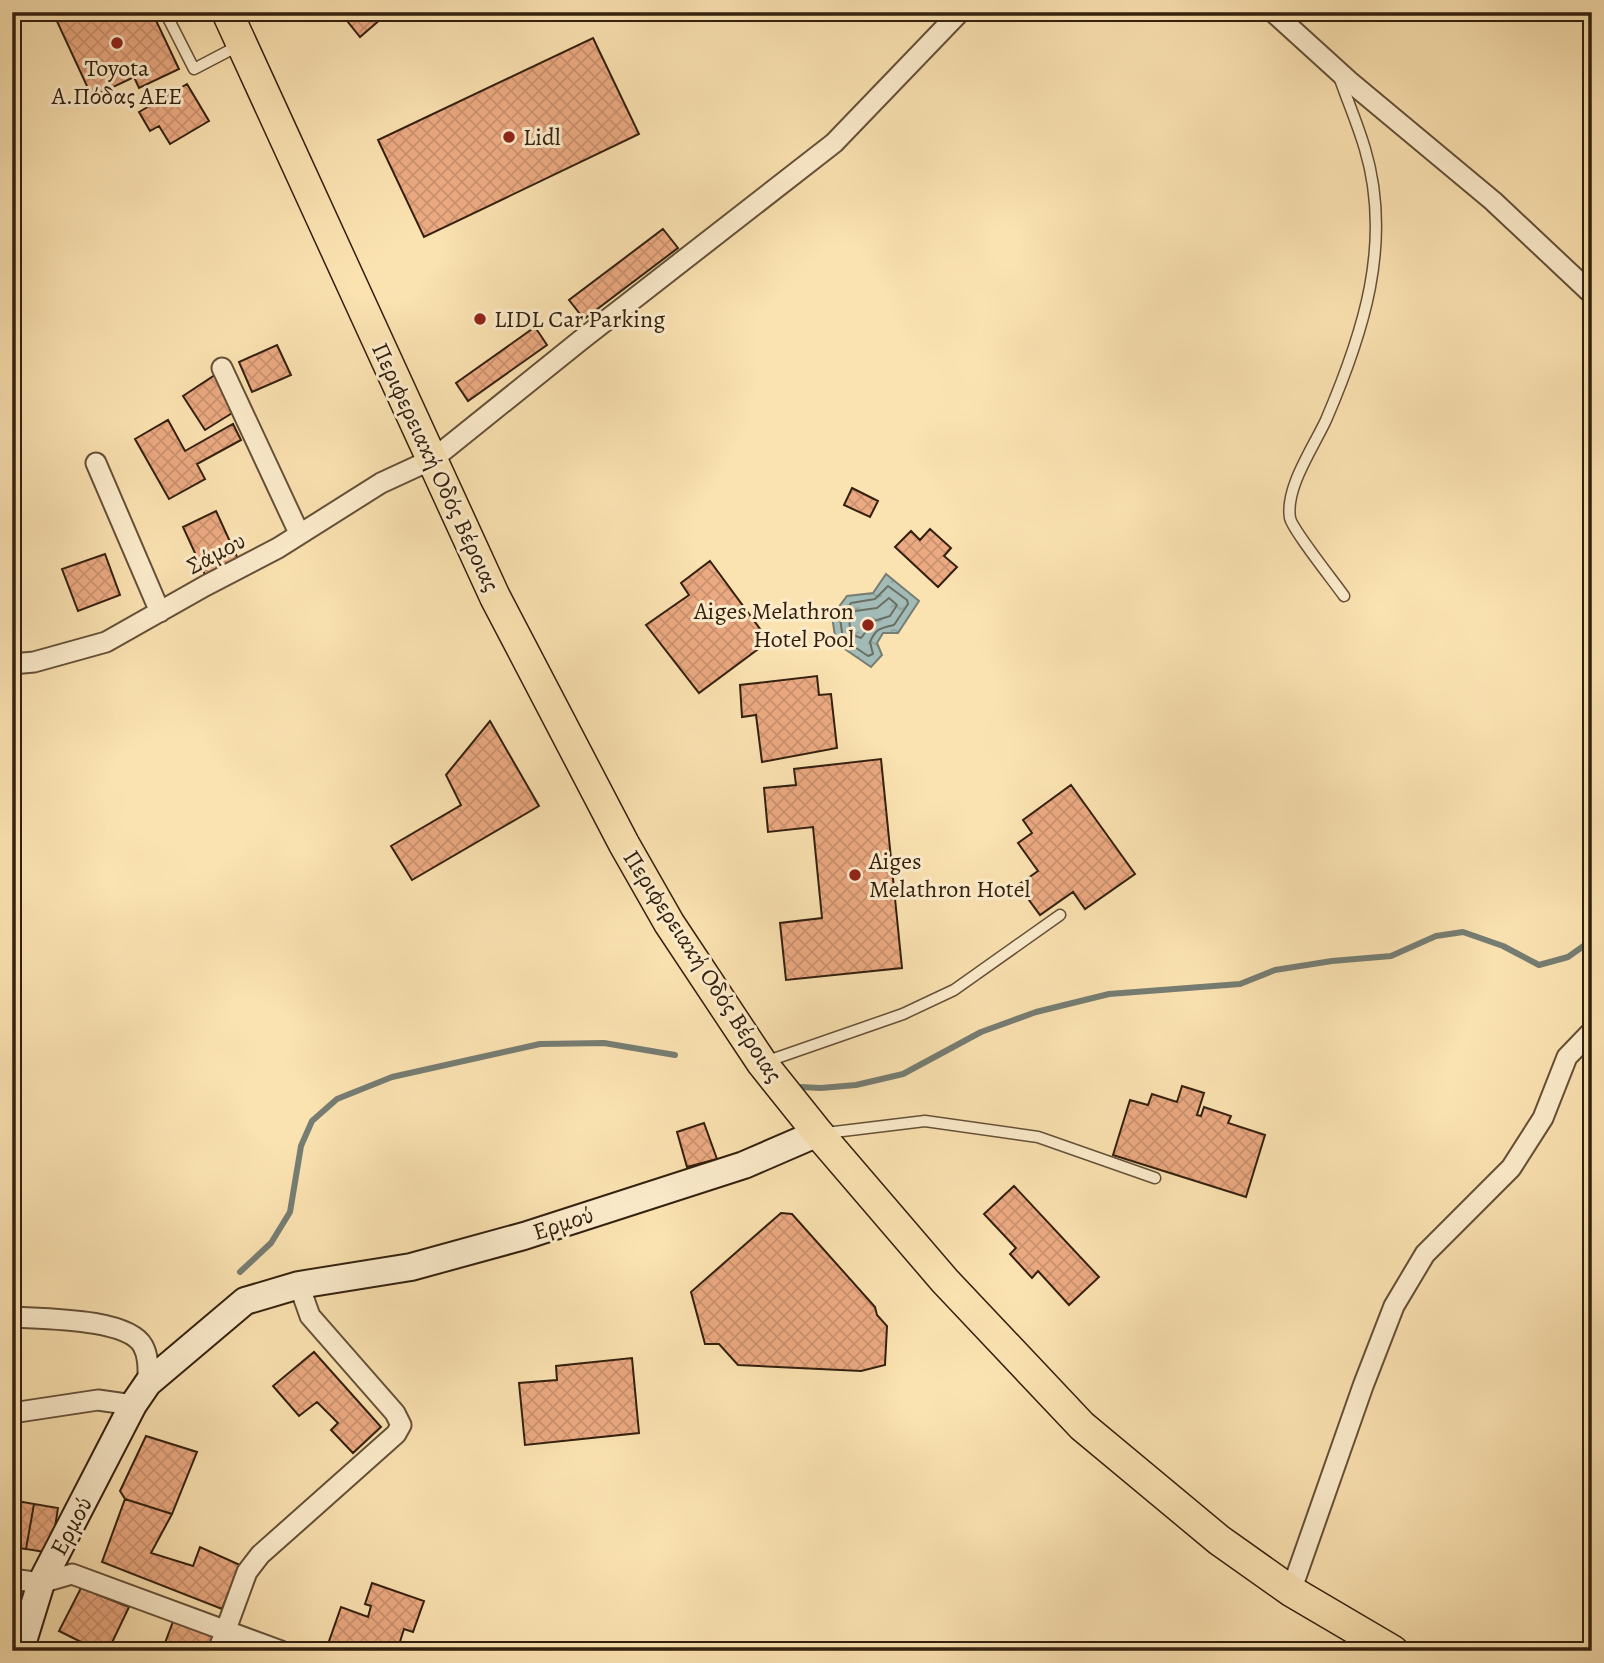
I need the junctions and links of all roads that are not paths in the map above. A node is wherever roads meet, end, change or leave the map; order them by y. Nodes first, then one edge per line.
1 (165, 12) edge
2 (227, 12) edge
3 (960, 12) edge
4 (1273, 12) edge
5 (242, 44) junction
6 (1336, 68) junction
7 (1592, 294) edge
8 (222, 368) dead end
9 (433, 459) junction
10 (96, 463) dead end
11 (299, 533) junction
12 (1344, 596) dead end
13 (160, 612) junction
14 (12, 664) edge
15 (1060, 915) dead end
16 (1592, 1031) edge
17 (762, 1063) junction
18 (818, 1133) junction
19 (1155, 1178) dead end
20 (299, 1285) junction
21 (12, 1317) edge
22 (148, 1383) junction
23 (133, 1405) junction
24 (12, 1413) edge
25 (12, 1579) edge
26 (41, 1583) junction
27 (1291, 1591) junction
28 (225, 1630) junction
29 (20, 1651) edge
30 (218, 1651) edge
31 (281, 1651) edge
32 (1393, 1651) edge

1 - 5 lane
2 - 5 main road, Περιφερειακή Οδός Βέροιας
3 - 9 street, Σάμου
4 - 6 street
5 - 9 main road, Περιφερειακή Οδός Βέροιας
6 - 7 street
6 - 12 lane
8 - 11 street
9 - 11 street, Σάμου
9 - 17 main road, Περιφερειακή Οδός Βέροιας
10 - 13 street
11 - 13 street, Σάμου
13 - 14 street, Σάμου
15 - 17 lane
16 - 27 street
17 - 18 main road, Περιφερειακή Οδός Βέροιας
18 - 19 lane
18 - 20 street, Ερμού
18 - 27 main road, Περιφερειακή Οδός Βέροιας
20 - 22 street, Ερμού
20 - 28 street
21 - 22 street
22 - 23 street, Ερμού
23 - 24 street
23 - 26 street, Ερμού
25 - 26 street
26 - 28 street
26 - 29 street, Ερμού
27 - 32 main road, Περιφερειακή Οδός Βέροιας
28 - 30 street
28 - 31 street

